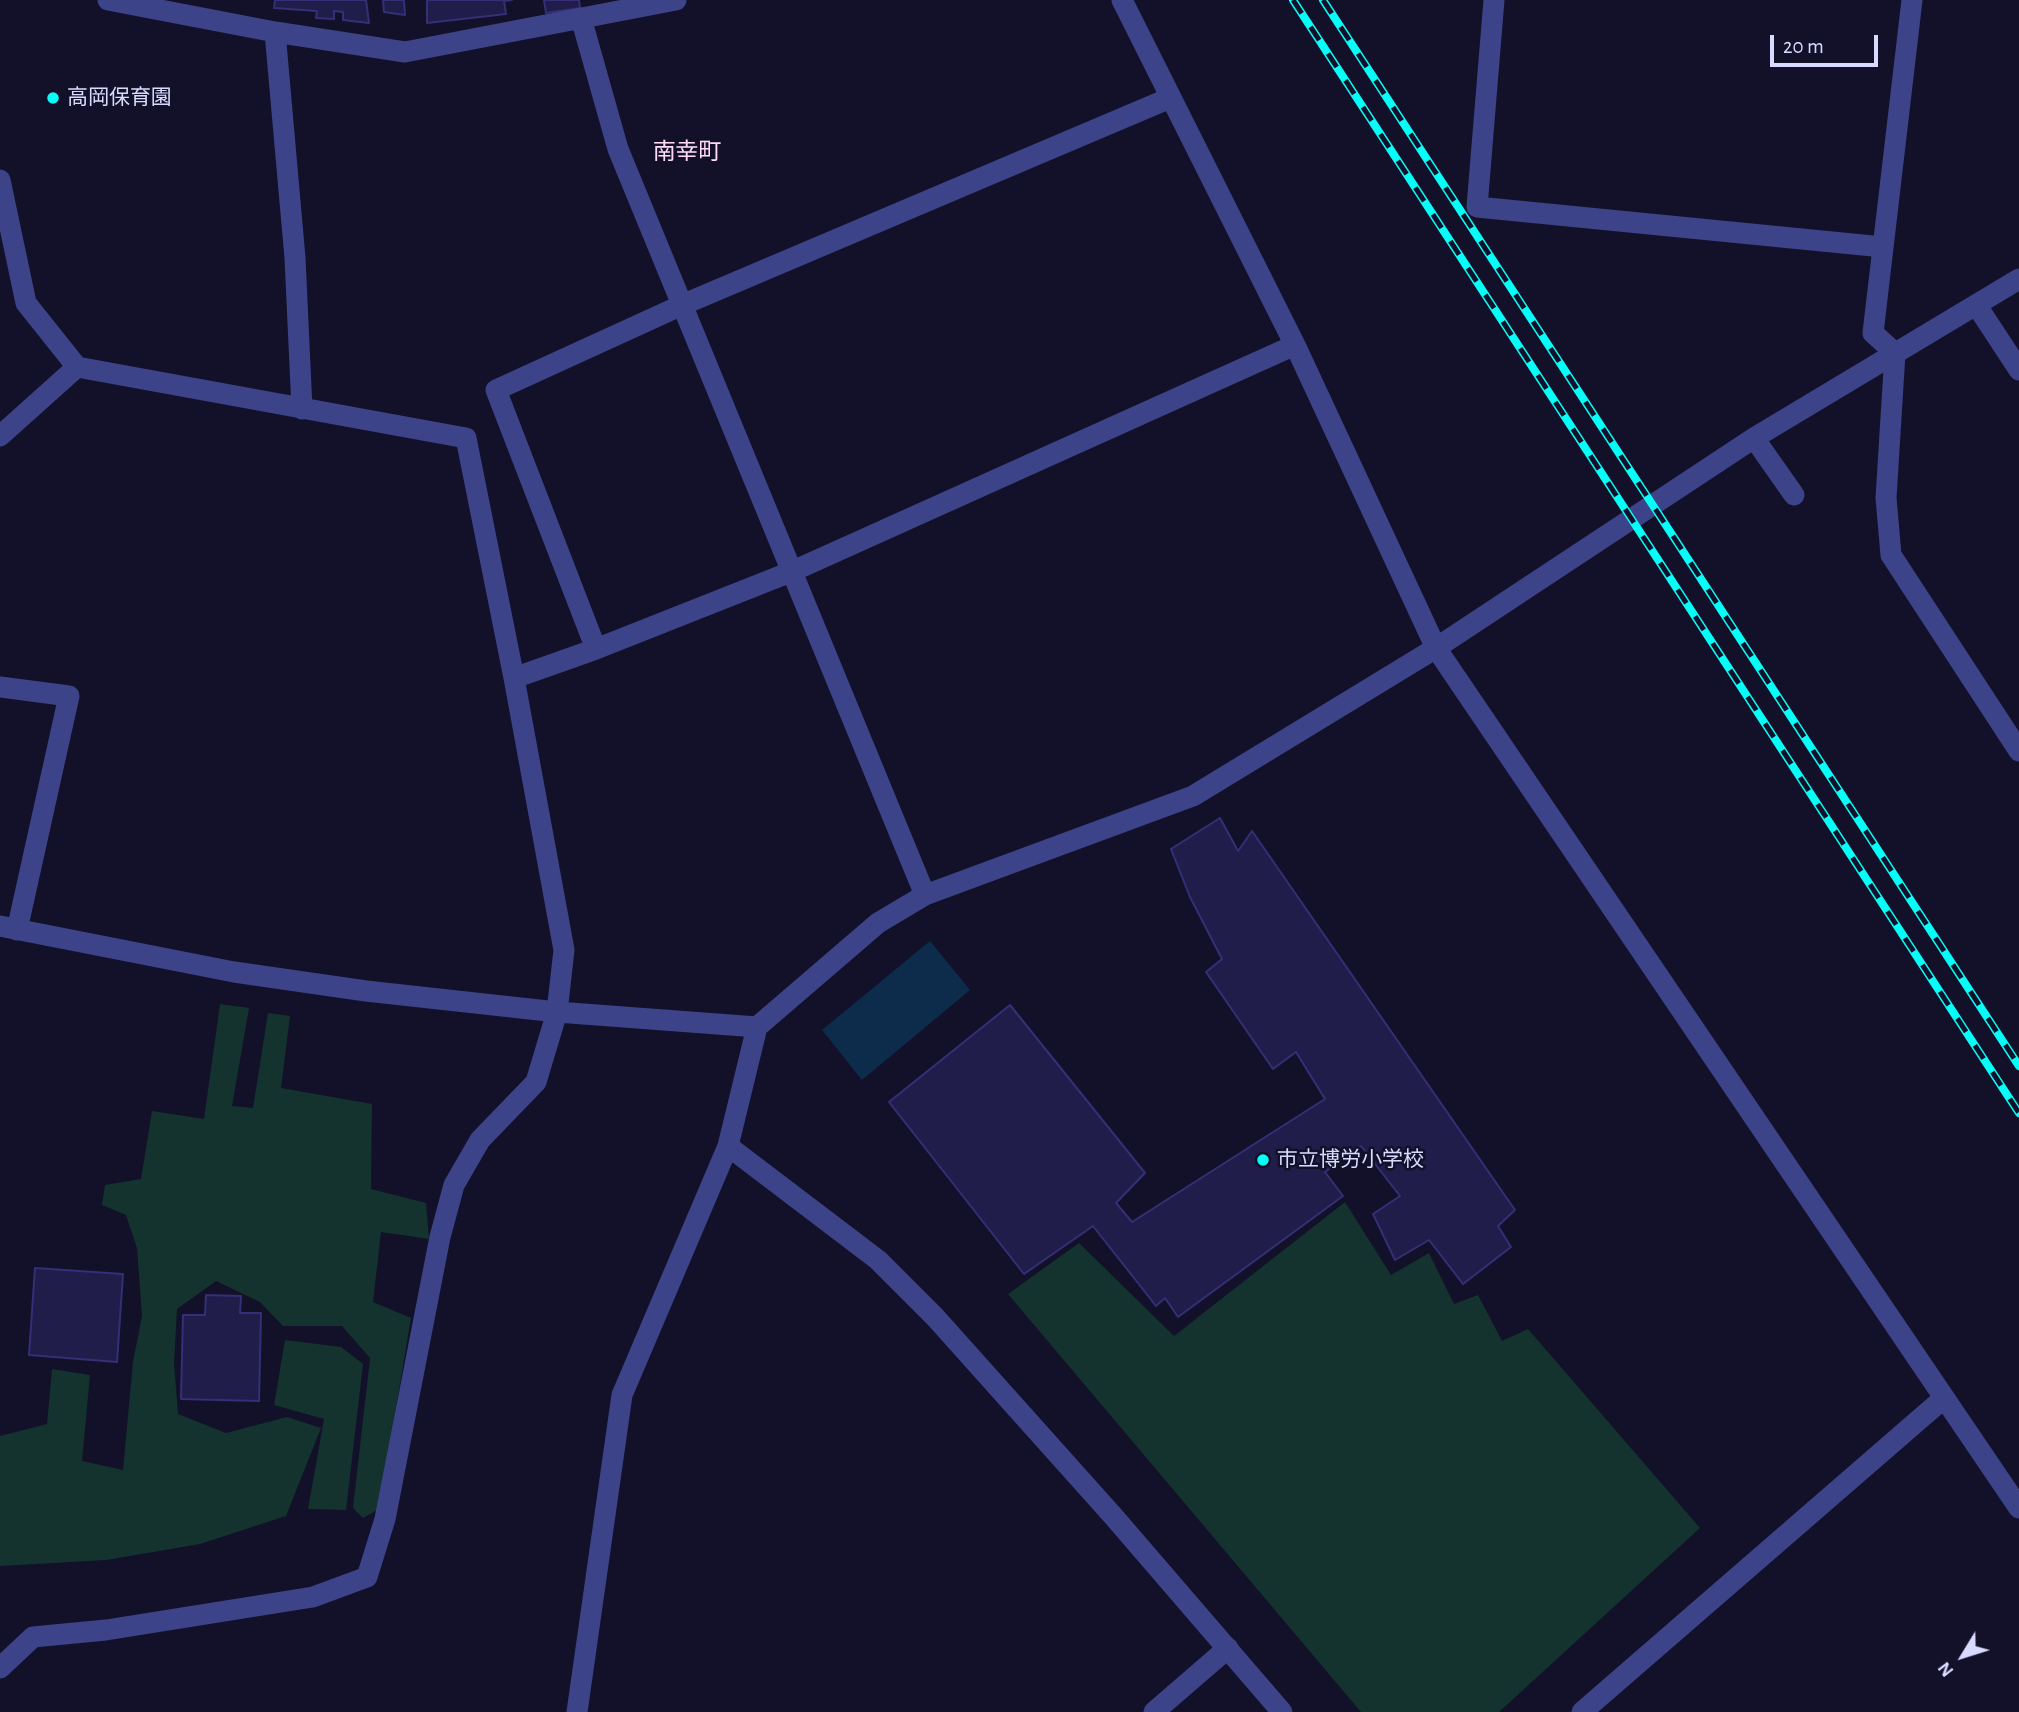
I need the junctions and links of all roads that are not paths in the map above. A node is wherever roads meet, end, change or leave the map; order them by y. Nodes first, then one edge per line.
1 (108, 0) edge
2 (676, 0) edge
3 (1122, 0) edge
4 (1494, 0) edge
5 (1912, 0) edge
6 (581, 18) junction
7 (275, 32) junction
8 (1170, 97) junction
9 (0, 180) edge
10 (1883, 247) junction
11 (2019, 279) edge
12 (682, 305) junction
13 (1977, 306) junction
14 (1295, 345) junction
15 (1895, 353) junction
16 (77, 368) junction
17 (2019, 370) edge
18 (302, 409) junction
19 (0, 436) edge
20 (1754, 438) junction
21 (1794, 495) dead end
22 (793, 571) junction
23 (1436, 648) junction
24 (596, 649) junction
25 (514, 677) junction
26 (0, 687) edge
27 (2019, 751) edge
28 (925, 895) junction
29 (9, 928) edge
30 (557, 1012) junction
31 (757, 1027) junction
32 (728, 1146) junction
33 (1944, 1398) junction
34 (2019, 1508) edge
35 (1228, 1648) junction
36 (0, 1668) edge
37 (577, 1712) edge
38 (1154, 1712) edge
39 (1282, 1712) edge
40 (1582, 1712) edge

1 - 7 street
2 - 6 street
3 - 8 street
4 - 10 street
5 - 10 street
6 - 7 street
6 - 12 street
7 - 18 street
8 - 12 street
8 - 14 street
9 - 16 street
10 - 15 street
11 - 13 street
12 - 22 street
12 - 24 street
13 - 15 street
13 - 17 street
14 - 22 street
14 - 23 street
15 - 20 street
15 - 27 street
16 - 18 street
16 - 19 street
18 - 25 street
20 - 21 street
20 - 23 street
22 - 24 street
22 - 28 street
23 - 28 street
23 - 33 street
24 - 25 street
25 - 30 street
26 - 29 street
28 - 31 street
29 - 30 street
30 - 31 street
30 - 36 street
31 - 32 street
32 - 35 street
32 - 37 street
33 - 34 street
33 - 40 street
35 - 38 street
35 - 39 street

